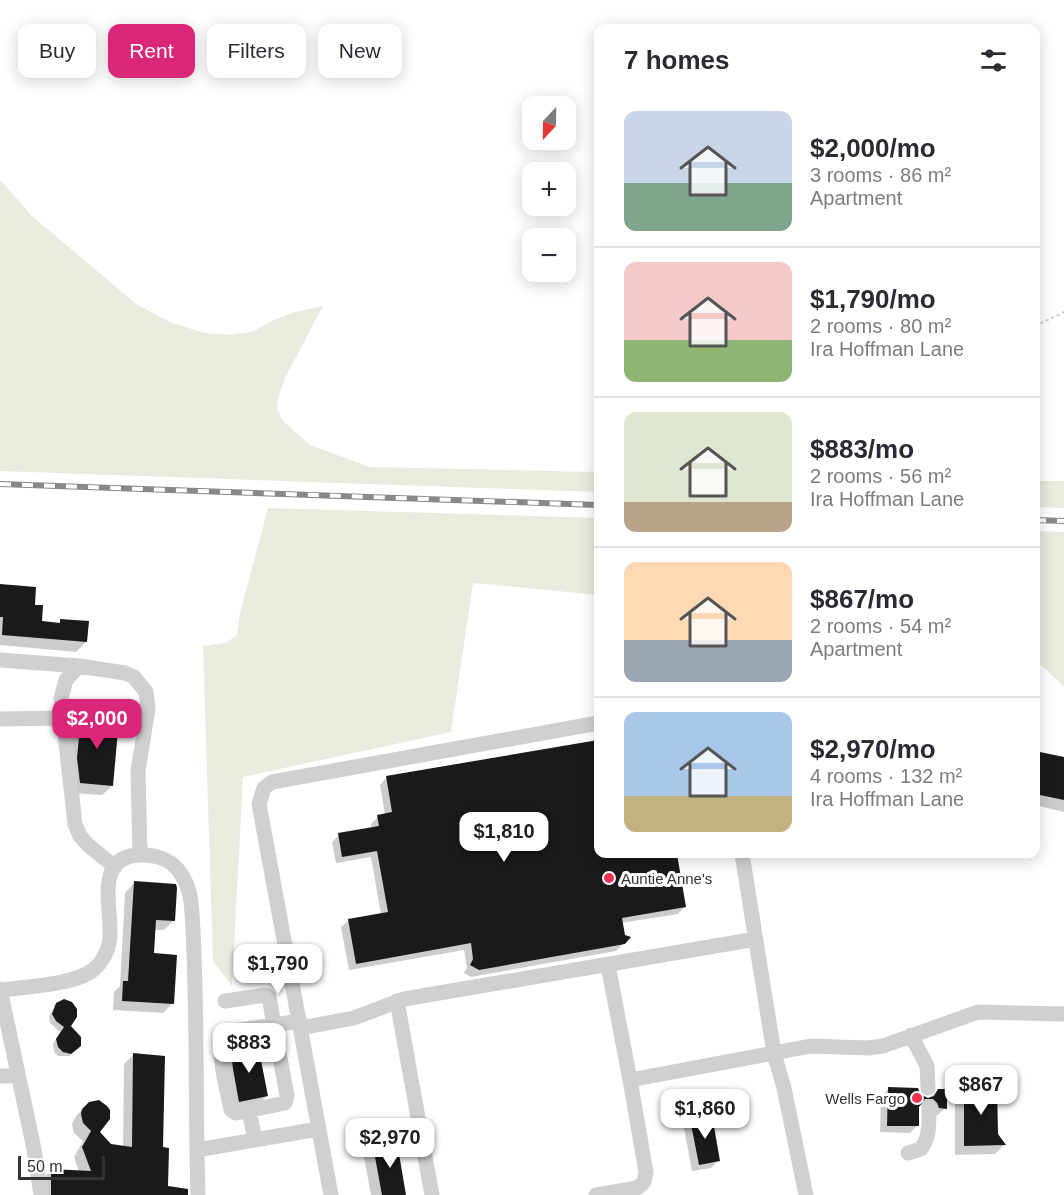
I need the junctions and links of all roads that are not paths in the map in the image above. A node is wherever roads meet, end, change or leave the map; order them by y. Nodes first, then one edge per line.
1 (0, 660) edge
2 (79, 666) junction
3 (62, 718) junction
4 (0, 719) edge
5 (594, 724) edge
6 (140, 855) junction
7 (743, 858) edge
8 (114, 867) junction
9 (756, 939) junction
10 (608, 965) junction
11 (0, 990) edge
12 (225, 1001) dead end
13 (397, 1001) junction
14 (1064, 1014) edge
15 (275, 1024) junction
16 (301, 1024) junction
17 (911, 1035) junction
18 (774, 1053) junction
19 (0, 1076) edge
20 (17, 1076) junction
21 (630, 1080) junction
22 (928, 1088) dead end
23 (929, 1108) dead end
24 (249, 1110) junction
25 (318, 1130) junction
26 (255, 1140) junction
27 (196, 1150) junction
28 (908, 1153) dead end
29 (41, 1195) edge
30 (198, 1195) edge
31 (331, 1195) edge
32 (432, 1195) edge
33 (596, 1195) edge
34 (806, 1195) edge

1 - 2 street
2 - 3 street
2 - 6 street
3 - 4 street
3 - 8 street
5 - 16 street
6 - 8 street
6 - 27 street
7 - 9 street
8 - 11 street
9 - 10 street
9 - 18 street
10 - 13 street
10 - 21 street
11 - 20 street
12 - 15 street
13 - 16 street
13 - 32 street
14 - 17 street
15 - 16 street
15 - 24 street
15 - 24 street
16 - 25 street
17 - 18 street
17 - 22 street
18 - 21 street
18 - 34 street
19 - 20 street
20 - 29 street
21 - 33 street
23 - 28 street
24 - 26 street
25 - 26 street
25 - 31 street
26 - 27 street
27 - 30 street

